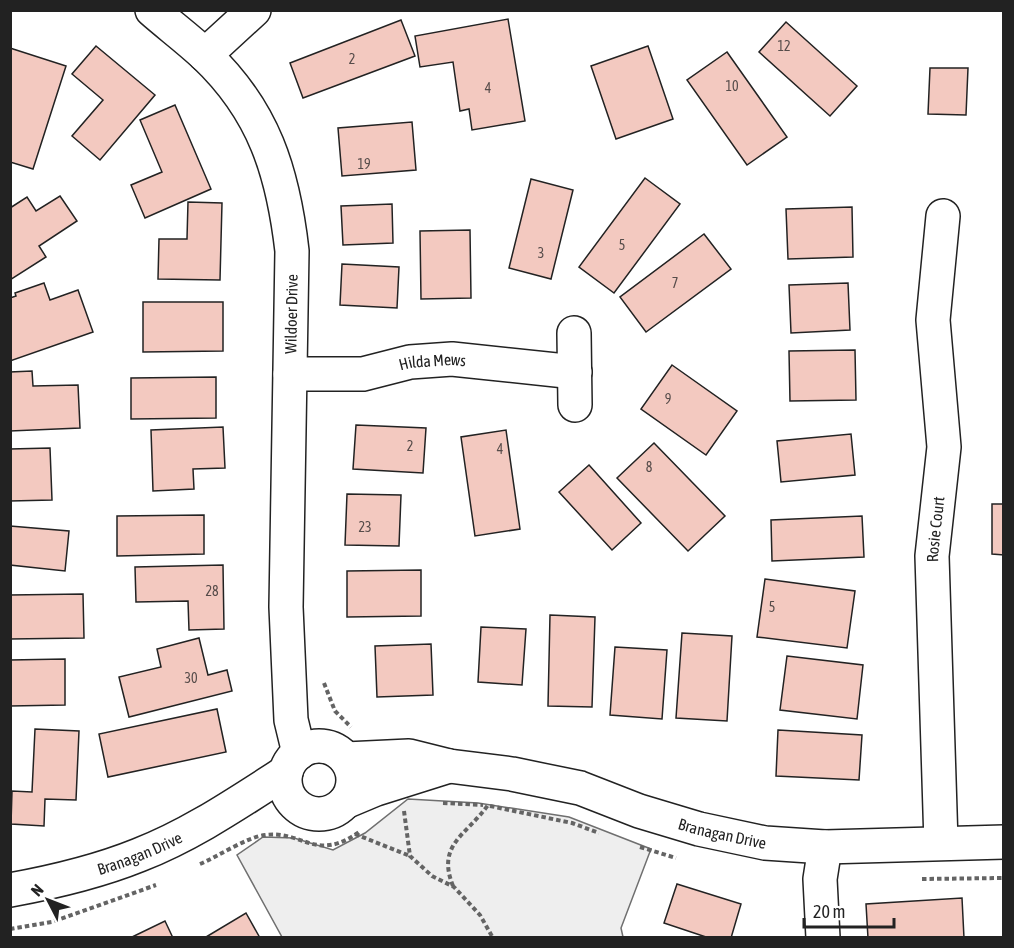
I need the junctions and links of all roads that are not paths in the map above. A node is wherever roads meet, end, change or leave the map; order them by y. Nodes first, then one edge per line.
1 (152, 10) edge
2 (254, 10) edge
3 (205, 55) junction
4 (943, 216) dead end
5 (574, 333) dead end
6 (575, 372) junction
7 (290, 374) junction
8 (575, 405) dead end
9 (309, 766) junction
10 (449, 766) junction
11 (346, 815) junction
12 (1004, 842) edge
13 (941, 843) junction
14 (825, 847) junction
15 (10, 890) edge
16 (823, 938) edge

1 - 3 street, Wildoer Drive
2 - 3 street
3 - 7 street, Wildoer Drive
4 - 13 street, Rosie Court
5 - 6 street
6 - 7 street, Hilda Mews
6 - 8 street
7 - 9 street, Wildoer Drive
9 - 10 street, Branagan Drive
9 - 11 street, Wildoer Drive
9 - 11 street
9 - 15 street, Branagan Drive
10 - 11 street, Branagan Drive
10 - 14 street, Branagan Drive
12 - 13 street, Branagan Drive
13 - 14 street, Branagan Drive
14 - 16 street

